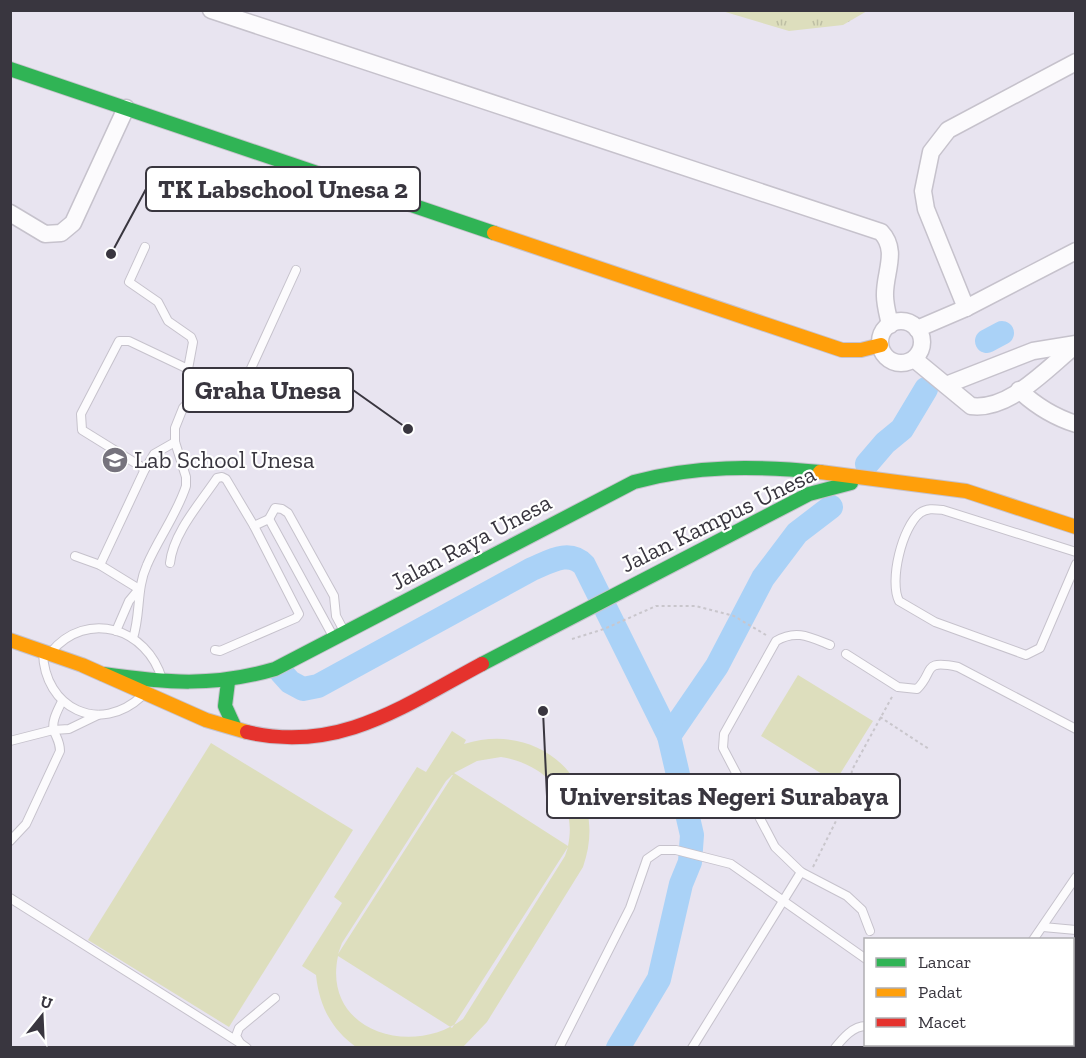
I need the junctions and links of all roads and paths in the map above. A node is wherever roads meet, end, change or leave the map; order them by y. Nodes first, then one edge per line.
1 (211, 10) edge
2 (1076, 62) edge
3 (10, 69) edge
4 (126, 108) junction
5 (10, 213) edge
6 (145, 247) dead end
7 (1076, 251) edge
8 (296, 270) dead end
9 (966, 308) junction
10 (890, 325) junction
11 (917, 329) junction
12 (880, 345) junction
13 (1076, 345) edge
14 (914, 359) junction
15 (188, 369) junction
16 (946, 385) junction
17 (1019, 390) junction
18 (196, 394) junction
19 (1076, 424) edge
20 (175, 442) junction
21 (766, 469) junction
22 (145, 470) junction
23 (867, 480) junction
24 (778, 511) junction
25 (269, 519) junction
26 (254, 526) junction
27 (1076, 527) edge
28 (1076, 552) edge
29 (75, 556) dead end
30 (170, 563) dead end
31 (1076, 564) edge
32 (100, 565) junction
33 (139, 589) junction
34 (593, 608) joint
35 (604, 629) dead end
36 (116, 631) junction
37 (340, 636) junction
38 (133, 638) junction
39 (10, 640) edge
40 (776, 641) junction
41 (830, 645) dead end
42 (214, 650) dead end
43 (46, 653) junction
44 (846, 654) dead end
45 (104, 674) junction
46 (228, 682) junction
47 (163, 683) junction
48 (898, 687) junction
49 (144, 694) junction
50 (62, 701) junction
51 (98, 715) junction
52 (880, 717) junction
53 (235, 728) junction
54 (1076, 729) edge
55 (53, 730) junction
56 (10, 741) edge
57 (929, 749) dead end
58 (853, 782) junction
59 (893, 806) dead end
60 (10, 842) edge
61 (805, 874) junction
62 (1076, 877) edge
63 (10, 898) edge
64 (782, 900) junction
65 (1043, 927) junction
66 (1076, 930) edge
67 (870, 931) dead end
68 (1034, 938) edge
69 (864, 958) edge
70 (275, 998) dead end
71 (864, 1026) edge
72 (244, 1045) edge
73 (559, 1047) edge
74 (692, 1047) edge
75 (835, 1047) edge

1 - 10 street
2 - 9 street
3 - 4 main road
4 - 5 street
4 - 12 main road
6 - 15 lane
7 - 9 street
8 - 18 lane
9 - 11 street
10 - 11 street
10 - 12 street
11 - 14 street
12 - 14 street
13 - 16 street
13 - 17 street
14 - 16 street
15 - 18 lane
15 - 22 lane
16 - 17 street
17 - 19 street
18 - 20 lane
20 - 22 lane
20 - 33 lane
21 - 23 main road, Jalan Raya Unesa
21 - 24 main road
21 - 37 main road, Jalan Raya Unesa
22 - 32 lane
23 - 24 main road, Jalan Kampus Unesa
23 - 27 main road, Jalan Raya Unesa
24 - 34 main road, Jalan Kampus Unesa
25 - 26 lane
25 - 37 lane
25 - 37 lane
26 - 30 lane
26 - 42 lane
28 - 31 lane
29 - 32 lane
32 - 33 lane
33 - 36 lane
33 - 38 lane
34 - 53 main road, Jalan Raya Unesa
35 - 40 path
36 - 38 lane
36 - 43 lane
37 - 46 main road, Jalan Raya Unesa
38 - 47 lane
39 - 43 main road, Jalan Raya Unesa
40 - 41 lane
40 - 61 lane
43 - 45 main road, Jalan Raya Unesa
43 - 50 lane
44 - 48 lane
45 - 47 main road, Jalan Raya Unesa
45 - 49 main road, Jalan Raya Unesa
46 - 47 main road, Jalan Raya Unesa
46 - 53 main road
48 - 52 path
48 - 54 lane
49 - 51 lane
49 - 53 main road, Jalan Raya Unesa
50 - 51 lane
50 - 55 lane
51 - 55 lane
52 - 57 path
52 - 58 path
55 - 56 lane
55 - 60 lane
58 - 59 path
58 - 61 path
61 - 64 lane
61 - 67 lane
62 - 65 lane
63 - 72 lane
64 - 69 lane
64 - 73 lane
64 - 74 lane
65 - 66 lane
65 - 68 lane
70 - 72 lane
71 - 75 lane

